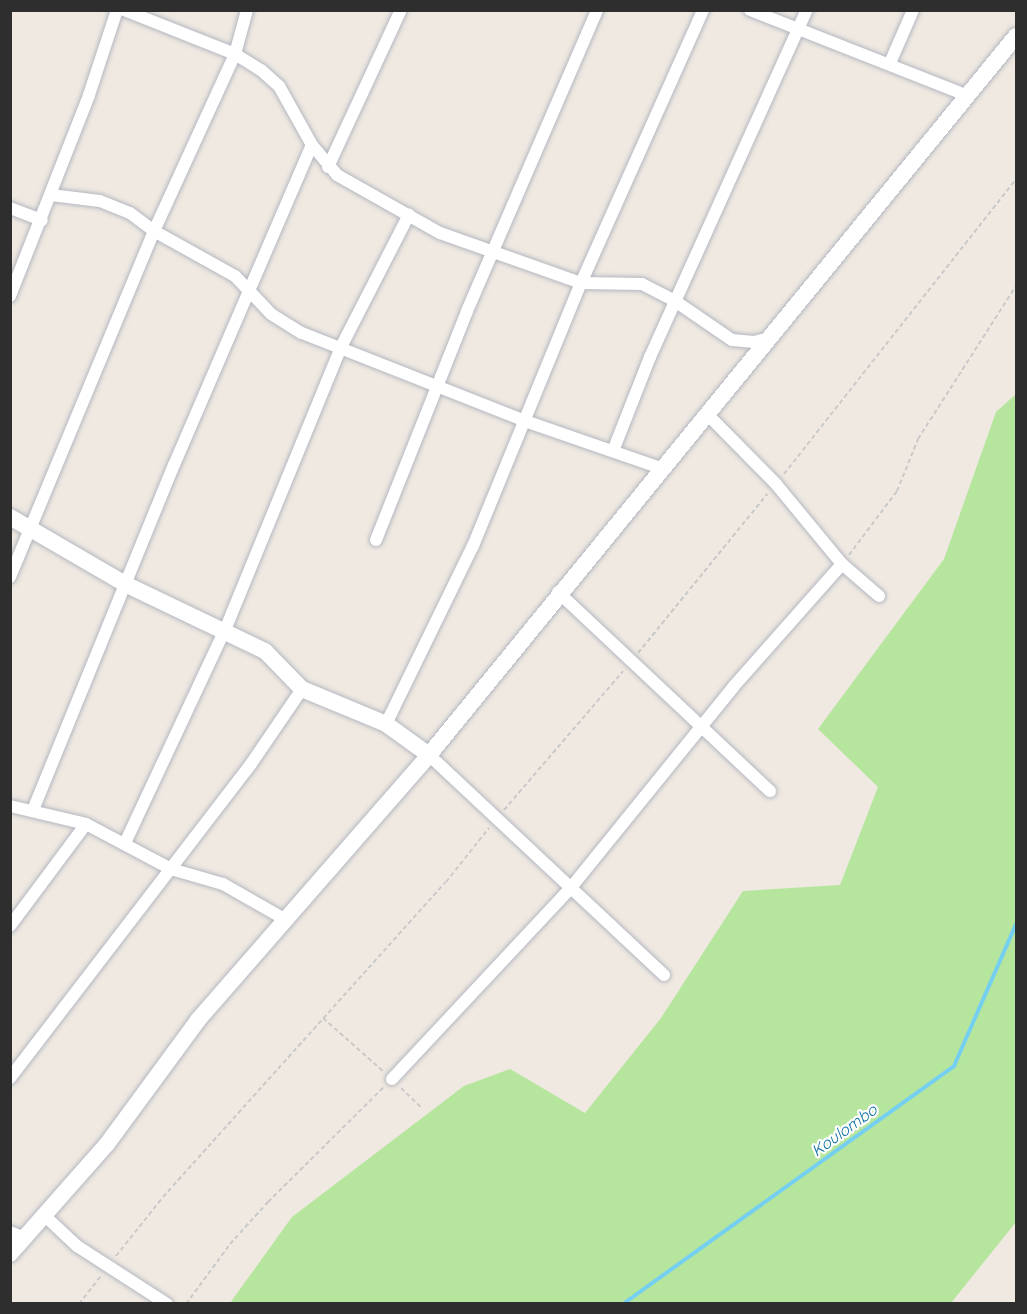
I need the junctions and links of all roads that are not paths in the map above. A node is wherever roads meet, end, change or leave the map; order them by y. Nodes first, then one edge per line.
1 (117, 10) edge
2 (124, 10) edge
3 (247, 10) edge
4 (401, 10) edge
5 (597, 10) edge
6 (703, 10) edge
7 (750, 10) edge
8 (807, 10) edge
9 (913, 10) edge
10 (799, 29) junction
11 (1017, 36) edge
12 (235, 54) junction
13 (890, 63) junction
14 (968, 96) junction
15 (312, 145) junction
16 (328, 167) junction
17 (51, 195) junction
18 (10, 208) edge
19 (409, 215) junction
20 (42, 220) junction
21 (154, 231) junction
22 (492, 252) junction
23 (581, 283) junction
24 (249, 291) junction
25 (10, 296) edge
26 (675, 301) junction
27 (774, 337) junction
28 (340, 349) junction
29 (439, 386) junction
30 (708, 415) junction
31 (525, 422) junction
32 (613, 451) junction
33 (664, 469) junction
34 (10, 517) edge
35 (32, 527) junction
36 (376, 540) dead end
37 (842, 564) junction
38 (10, 577) edge
39 (124, 584) junction
40 (558, 592) junction
41 (879, 596) dead end
42 (225, 630) junction
43 (302, 689) junction
44 (386, 724) junction
45 (703, 724) junction
46 (429, 754) junction
47 (770, 791) dead end
48 (10, 806) edge
49 (33, 810) junction
50 (86, 824) junction
51 (125, 843) junction
52 (171, 869) junction
53 (569, 890) junction
54 (286, 920) junction
55 (10, 926) edge
56 (664, 975) dead end
57 (10, 1078) edge
58 (392, 1079) road end
59 (45, 1216) junction
60 (18, 1235) edge
61 (10, 1254) edge
62 (167, 1304) edge

1 - 17 street
2 - 12 street
3 - 12 street
4 - 16 street
5 - 22 street
6 - 23 street
7 - 10 street
8 - 10 street
9 - 13 street
10 - 13 street
10 - 26 street
11 - 14 street
12 - 15 street
12 - 21 street
13 - 14 street
14 - 27 street
15 - 16 street
15 - 24 street
16 - 19 street
17 - 20 street
17 - 21 street
18 - 20 street
19 - 22 street
19 - 28 street
20 - 25 street
21 - 24 street
21 - 35 street
22 - 23 street
22 - 29 street
23 - 26 street
23 - 31 street
24 - 28 street
24 - 39 street
26 - 27 street
26 - 32 street
27 - 30 street
28 - 29 street
28 - 42 street
29 - 31 street
29 - 36 street
30 - 33 street
30 - 37 street
31 - 32 street
31 - 44 street
32 - 33 street
33 - 40 street
34 - 35 street
35 - 38 street
35 - 39 street
37 - 41 street
37 - 45 street
39 - 42 street
39 - 49 street
40 - 45 street
40 - 46 street
42 - 43 street
42 - 51 street
43 - 44 street
43 - 52 street
44 - 46 street
45 - 47 street
45 - 53 street
46 - 53 street
46 - 54 street
48 - 49 street
49 - 50 street
50 - 51 street
50 - 55 street
51 - 52 street
52 - 54 street
52 - 57 street
53 - 56 street
53 - 58 street
54 - 59 street
59 - 60 street
59 - 62 street
60 - 61 street

